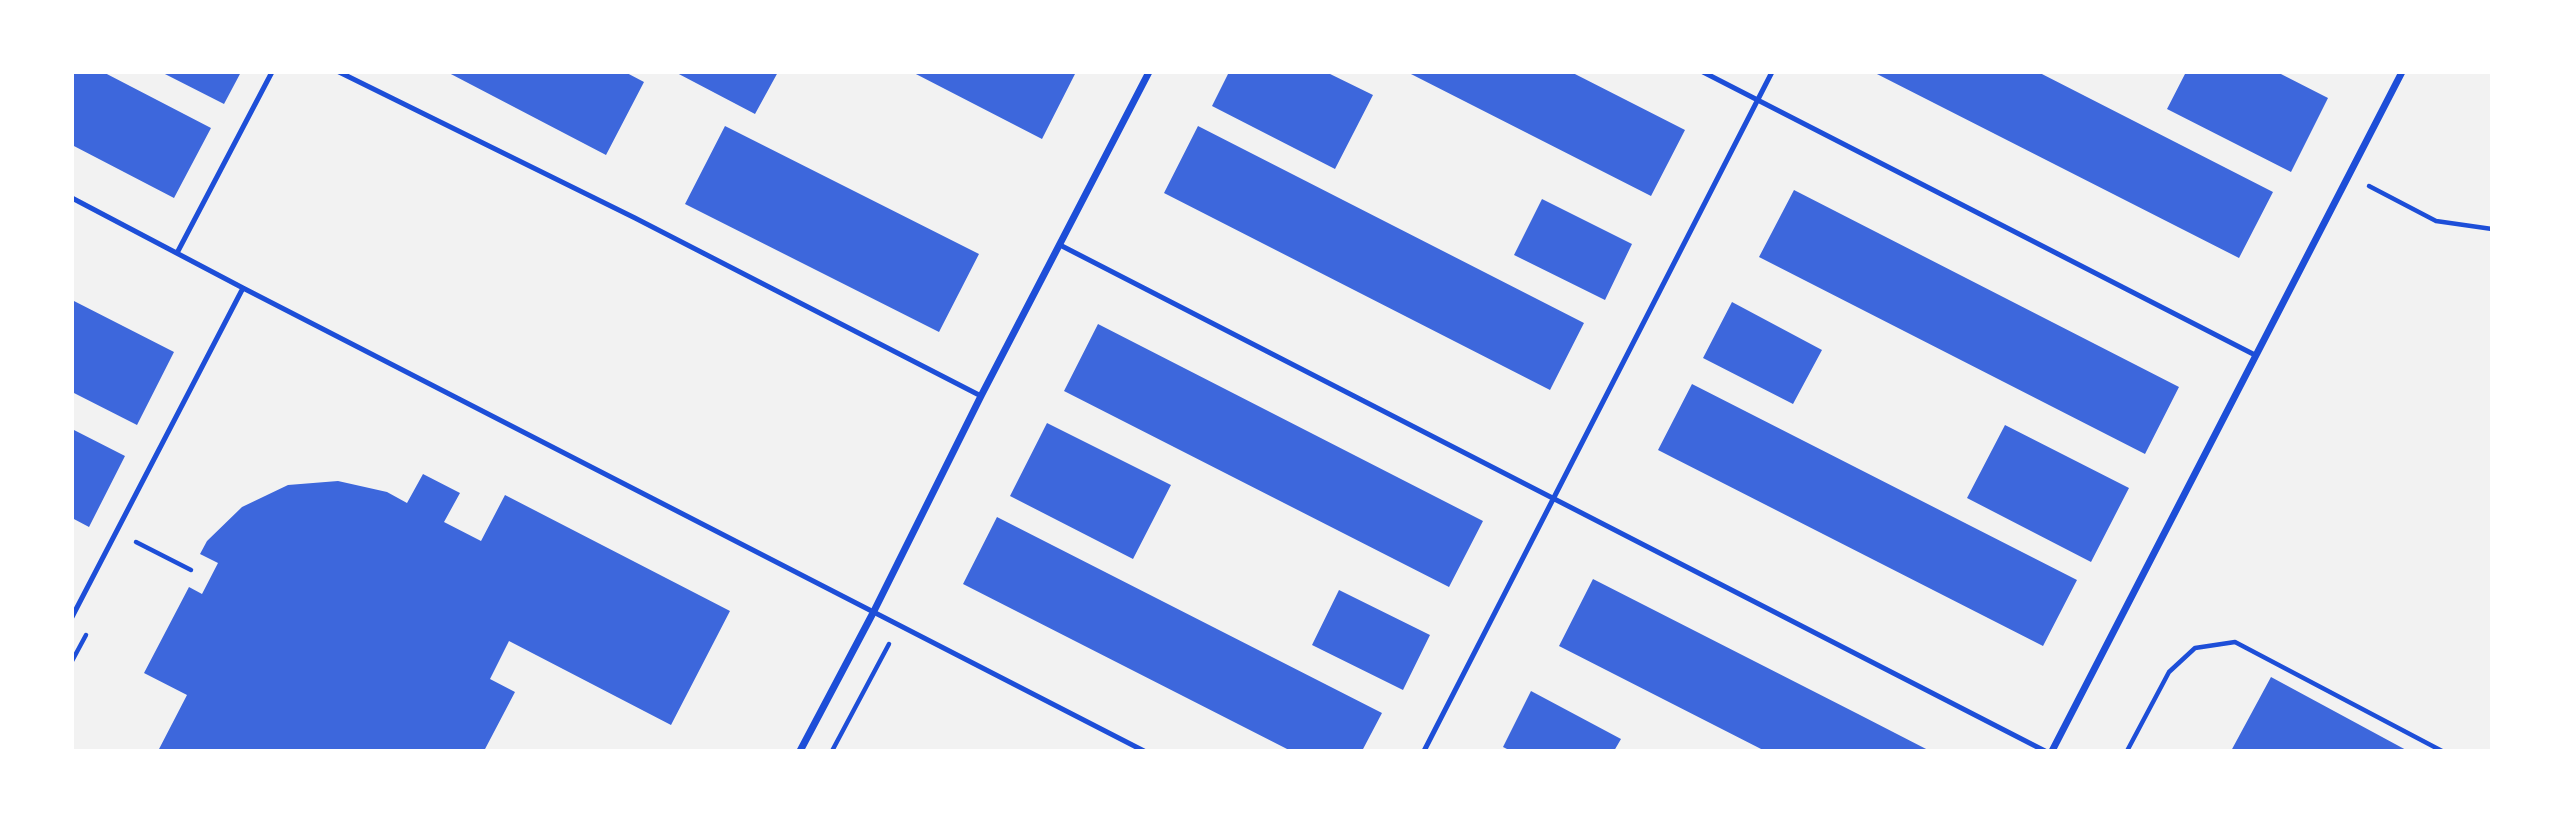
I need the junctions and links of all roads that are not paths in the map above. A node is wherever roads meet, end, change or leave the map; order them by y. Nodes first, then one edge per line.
1 (272, 72) edge
2 (339, 72) edge
3 (1149, 72) edge
4 (1703, 72) edge
5 (1772, 72) edge
6 (2402, 72) edge
7 (1758, 99) junction
8 (72, 198) edge
9 (1060, 245) junction
10 (177, 253) junction
11 (243, 288) junction
12 (2255, 355) junction
13 (981, 396) junction
14 (1554, 499) junction
15 (873, 613) junction
16 (72, 617) edge
17 (800, 751) edge
18 (1144, 751) edge
19 (1424, 751) edge
20 (2045, 751) edge
21 (2052, 751) edge

1 - 10 lane
2 - 13 lane
3 - 9 street
4 - 7 lane
5 - 7 lane
6 - 12 street
7 - 12 lane
7 - 14 lane
8 - 10 lane
9 - 13 street
9 - 14 lane
10 - 11 lane
11 - 15 lane
11 - 16 lane
12 - 21 street
13 - 15 street
14 - 19 lane
14 - 20 lane
15 - 17 street
15 - 18 lane

